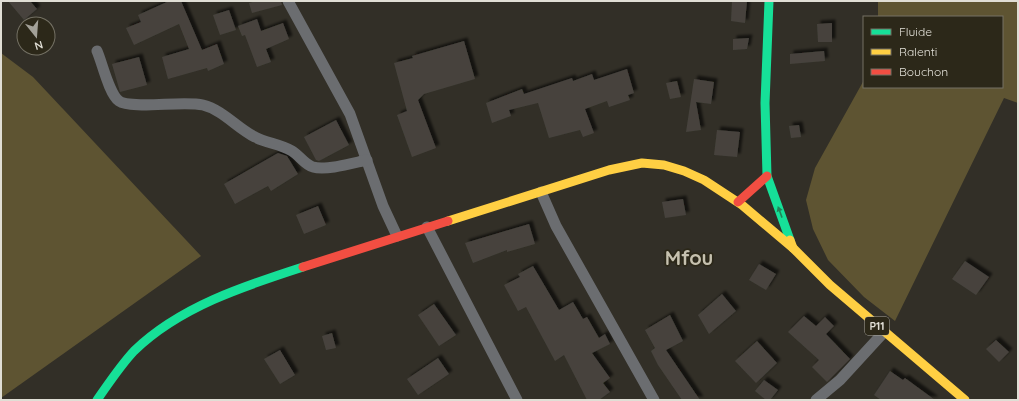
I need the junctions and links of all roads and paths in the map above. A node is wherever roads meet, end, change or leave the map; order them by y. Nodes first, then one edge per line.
1 (288, 1) edge
2 (769, 1) edge
3 (97, 51) dead end
4 (367, 160) junction
5 (768, 176) junction
6 (541, 192) junction
7 (738, 202) junction
8 (428, 227) junction
9 (397, 236) junction
10 (793, 248) junction
11 (884, 332) junction
12 (98, 400) edge
13 (517, 400) edge
14 (654, 400) edge
15 (816, 400) edge
16 (965, 400) edge

1 - 4 street
2 - 5 main road, P11
3 - 4 street
4 - 9 street
5 - 7 main road
10 -> 5 main road, P11
6 - 7 main road
6 - 8 main road
6 - 14 street
7 - 10 main road
8 - 9 main road
8 - 13 street
9 - 12 main road
10 - 11 main road, P11
11 - 15 street
11 - 16 main road, P11

